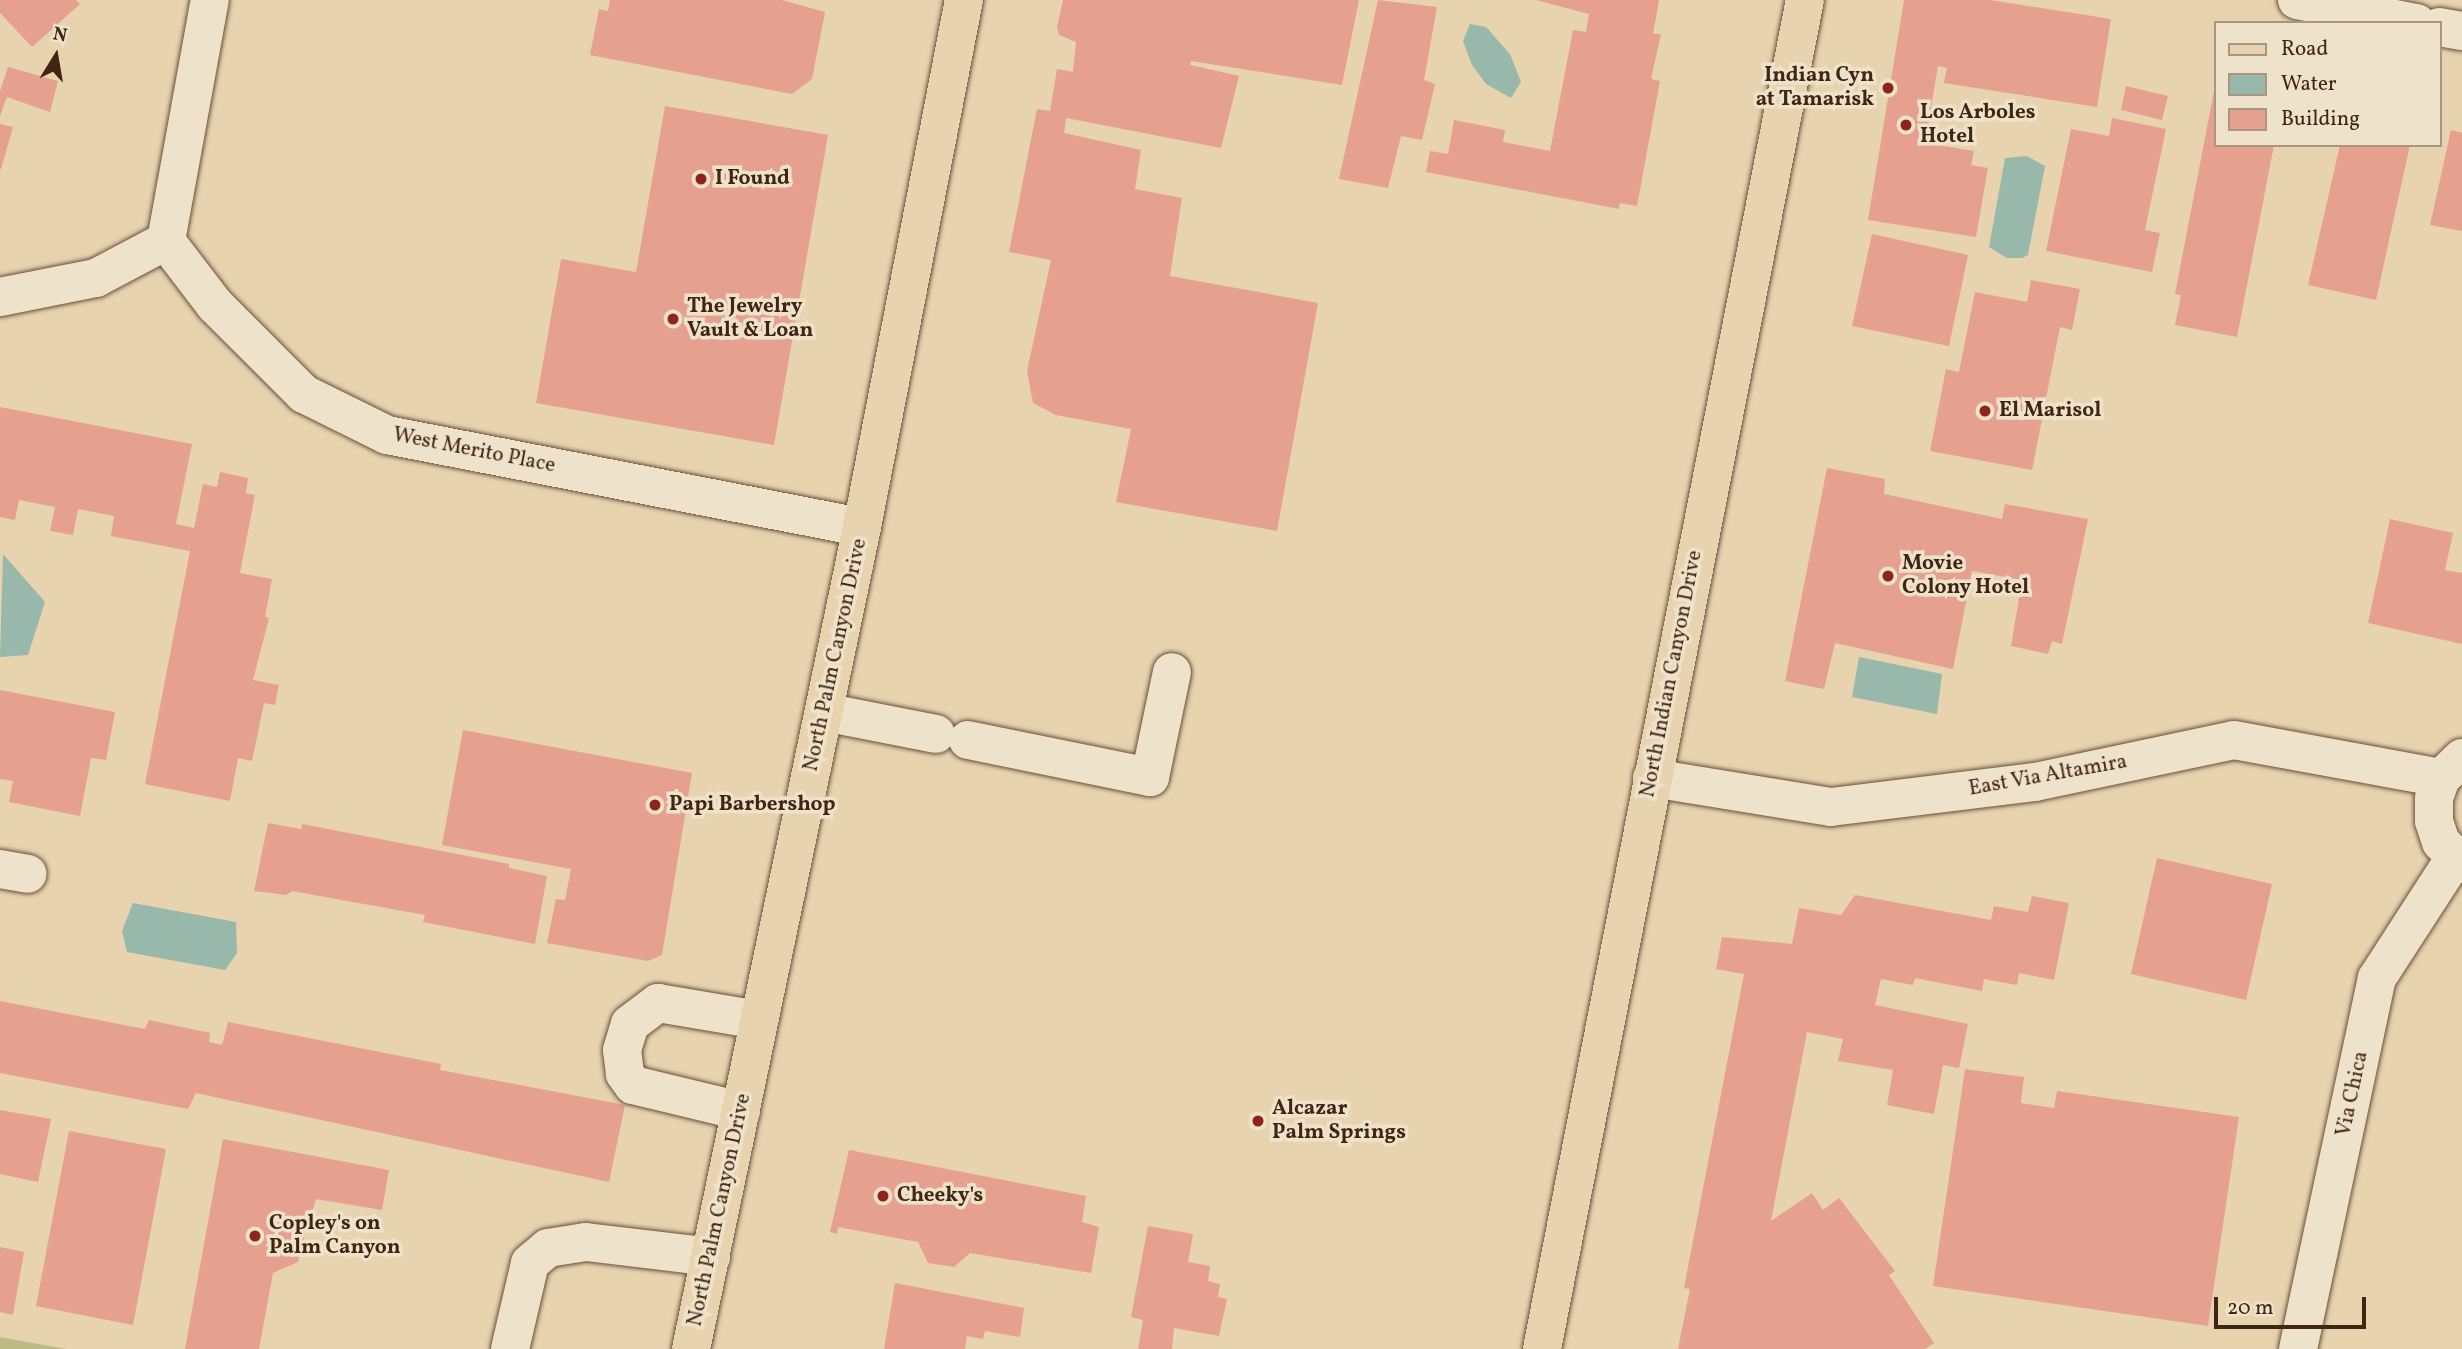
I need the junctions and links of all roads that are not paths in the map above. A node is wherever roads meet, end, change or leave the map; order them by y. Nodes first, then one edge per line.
1 (210, 0) edge
2 (964, 0) edge
3 (1805, 0) edge
4 (2297, 0) edge
5 (2407, 21) edge
6 (2441, 27) edge
7 (2462, 31) edge
8 (166, 241) junction
9 (0, 297) edge
10 (862, 527) junction
11 (1172, 672) dead end
12 (824, 712) junction
13 (2452, 768) edge
14 (1652, 778) junction
15 (2458, 862) edge
16 (760, 1020) junction
17 (741, 1111) junction
18 (710, 1257) junction
19 (510, 1349) edge
20 (691, 1349) edge
21 (1542, 1349) edge
22 (2298, 1349) edge

1 - 8 street
2 - 10 main road, North Palm Canyon Drive
3 - 14 main road, North Indian Canyon Drive
4 - 5 street
6 - 7 street
8 - 9 street
8 - 10 street, West Merito Place
10 - 12 main road, North Palm Canyon Drive
11 - 12 street
12 - 16 main road, North Palm Canyon Drive
13 - 14 street, East Via Altamira
13 - 15 street, East Via Altamira
14 - 21 main road, North Indian Canyon Drive
15 - 22 street, Via Chica
16 - 17 main road, North Palm Canyon Drive
16 - 17 street
17 - 18 main road, North Palm Canyon Drive
18 - 19 street
18 - 20 main road, North Palm Canyon Drive

